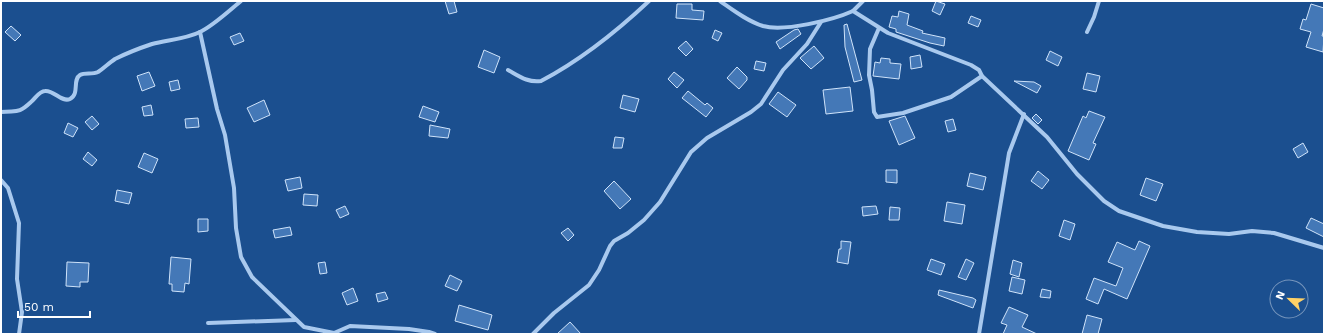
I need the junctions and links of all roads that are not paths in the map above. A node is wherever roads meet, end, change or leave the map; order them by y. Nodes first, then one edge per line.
1 (241, 1) edge
2 (649, 1) edge
3 (720, 1) edge
4 (863, 1) edge
5 (1099, 1) edge
6 (853, 11) junction
7 (821, 22) junction
8 (879, 28) junction
9 (200, 32) junction
10 (1087, 32) dead end
11 (508, 70) dead end
12 (982, 76) junction
13 (1, 112) edge
14 (1024, 114) junction
15 (1, 180) edge
16 (1324, 248) edge
17 (296, 320) junction
18 (208, 323) dead end
19 (304, 327) junction
20 (334, 333) edge
21 (19, 334) edge
22 (302, 334) edge
23 (435, 334) edge
24 (533, 334) edge
25 (979, 334) edge

1 - 9 street
2 - 11 street
3 - 7 street
4 - 6 street
5 - 10 street
6 - 7 street
6 - 8 street
7 - 24 street
8 - 12 street
8 - 12 street
9 - 13 street
9 - 17 street
12 - 14 street
14 - 16 street
14 - 25 street
15 - 21 street
17 - 18 street
17 - 19 street
19 - 20 street
19 - 22 street
20 - 23 street

